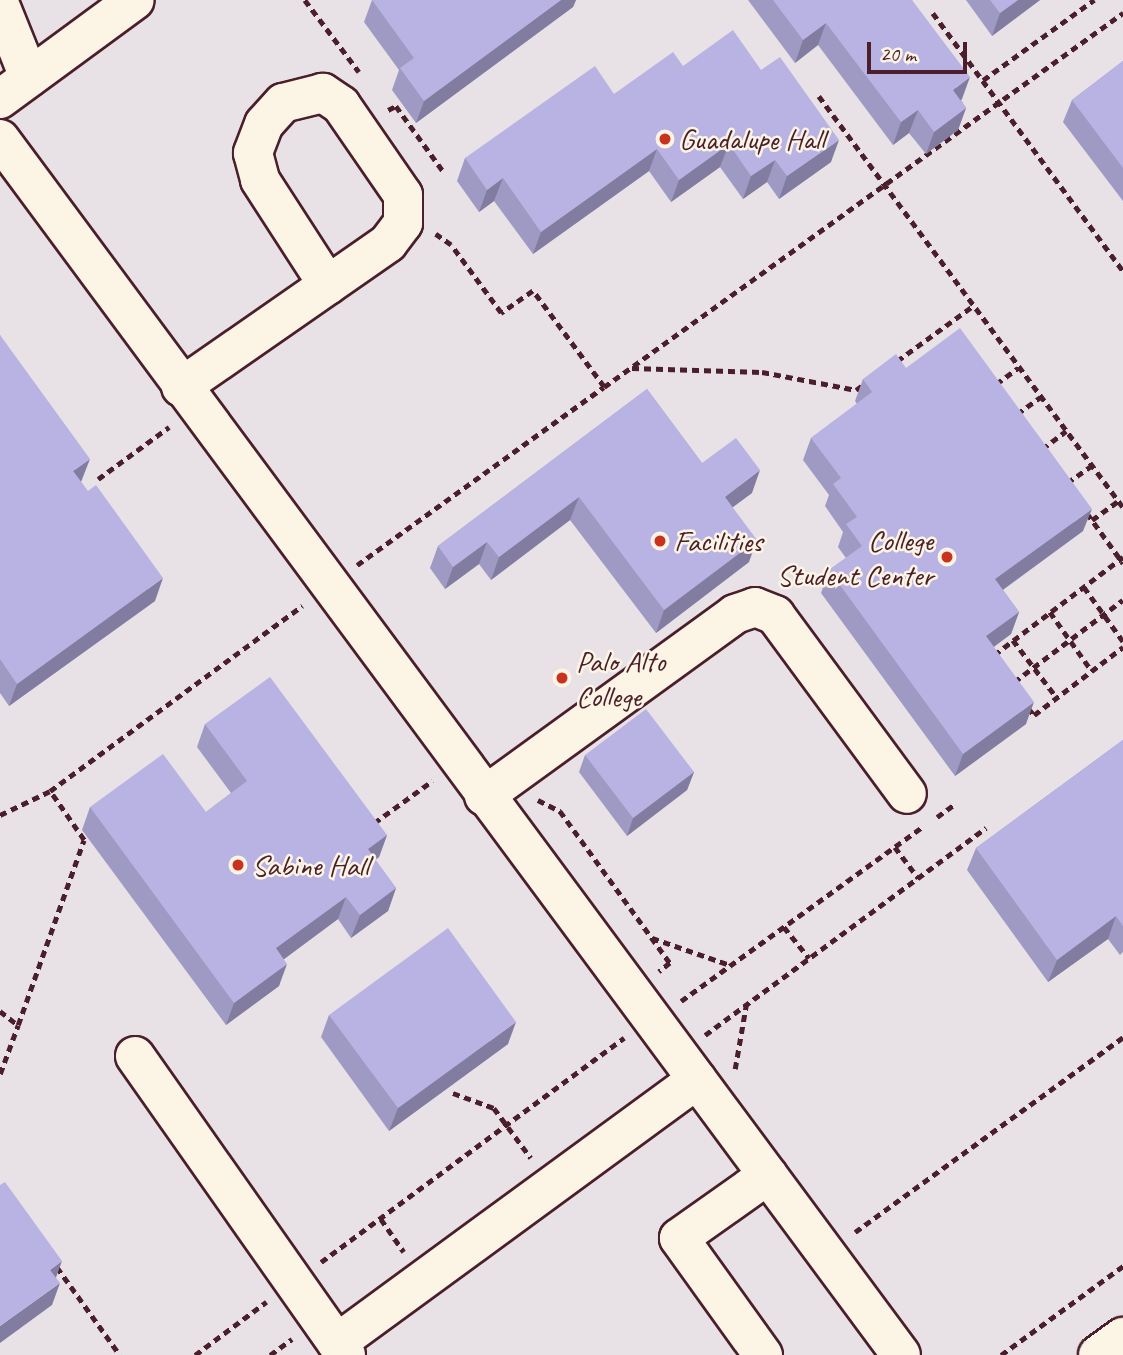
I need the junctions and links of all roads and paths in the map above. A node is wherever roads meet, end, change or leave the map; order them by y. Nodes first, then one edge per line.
1 (135, 0) edge
2 (1094, 0) edge
3 (0, 5) edge
4 (933, 13) dead end
5 (1123, 13) edge
6 (983, 80) junction
7 (15, 88) edge
8 (819, 96) dead end
9 (1000, 103) junction
10 (0, 139) edge
11 (885, 186) junction
12 (429, 236) dead end
13 (1123, 271) edge
14 (328, 285) junction
15 (973, 306) junction
16 (888, 367) edge
17 (631, 368) junction
18 (1018, 368) junction
19 (867, 383) edge
20 (604, 387) junction
21 (1003, 395) edge
22 (1040, 397) junction
23 (179, 404) junction
24 (1010, 405) edge
25 (1017, 415) junction
26 (1023, 423) edge
27 (1066, 432) junction
28 (1035, 440) edge
29 (1042, 449) junction
30 (1048, 458) edge
31 (1091, 466) junction
32 (1060, 475) edge
33 (99, 479) dead end
34 (1066, 484) junction
35 (1073, 493) edge
36 (1118, 500) junction
37 (1079, 502) edge
38 (1123, 506) edge
39 (1092, 520) junction
40 (1122, 560) edge
41 (329, 586) junction
42 (1084, 587) junction
43 (1123, 600) edge
44 (1049, 612) junction
45 (1104, 614) junction
46 (1013, 640) junction
47 (1070, 640) junction
48 (1123, 640) edge
49 (1123, 647) edge
50 (997, 667) edge
51 (1034, 667) junction
52 (1092, 671) junction
53 (1003, 676) edge
54 (1010, 684) junction
55 (1018, 695) edge
56 (1057, 698) junction
57 (1026, 705) edge
58 (435, 778) dead end
59 (495, 788) junction
60 (50, 790) junction
61 (908, 794) dead end
62 (955, 804) dead end
63 (0, 815) edge
64 (369, 826) edge
65 (986, 828) dead end
66 (895, 847) junction
67 (918, 878) junction
68 (784, 926) junction
69 (651, 938) junction
70 (809, 958) junction
71 (731, 965) junction
72 (653, 980) dead end
73 (746, 1004) junction
74 (672, 1007) dead end
75 (0, 1011) edge
76 (18, 1025) junction
77 (1123, 1037) edge
78 (625, 1038) dead end
79 (696, 1041) dead end
80 (135, 1056) dead end
81 (0, 1074) edge
82 (715, 1079) junction
83 (453, 1093) edge
84 (507, 1125) junction
85 (533, 1161) dead end
86 (768, 1175) junction
87 (381, 1219) junction
88 (843, 1241) dead end
89 (48, 1254) edge
90 (406, 1255) dead end
91 (1123, 1266) edge
92 (294, 1282) junction
93 (1123, 1337) edge
94 (342, 1349) edge
95 (120, 1355) edge
96 (195, 1355) edge
97 (764, 1355) edge
98 (901, 1355) edge
99 (1001, 1355) edge
100 (1098, 1355) edge

1 - 7 lane
2 - 6 path
3 - 7 lane
4 - 6 path
5 - 9 path
6 - 9 path
8 - 11 path
9 - 11 path
9 - 13 path
10 - 23 lane
11 - 15 path
11 - 17 path
12 - 20 path
14 - 14 lane
14 - 23 lane
15 - 16 path
15 - 18 path
17 - 19 path
17 - 20 path
18 - 21 path
18 - 22 path
20 - 41 path
22 - 25 path
22 - 27 path
23 - 33 path
23 - 41 lane
24 - 25 path
25 - 26 path
27 - 29 path
27 - 31 path
28 - 29 path
29 - 30 path
31 - 34 path
31 - 36 path
32 - 34 path
34 - 35 path
36 - 38 path
36 - 39 path
37 - 39 path
39 - 40 path
40 - 42 path
41 - 59 lane
41 - 60 path
42 - 44 path
42 - 45 path
43 - 45 path
44 - 46 path
44 - 47 path
45 - 47 path
45 - 48 path
46 - 50 path
46 - 51 path
47 - 51 path
47 - 52 path
49 - 52 path
51 - 54 path
51 - 56 path
52 - 56 path
53 - 54 path
54 - 55 path
56 - 57 path
58 - 64 path
59 - 61 lane
59 - 69 path
59 - 82 lane
60 - 63 path
60 - 76 path
62 - 66 path
65 - 67 path
66 - 67 path
66 - 68 path
67 - 70 path
68 - 70 path
68 - 71 path
69 - 71 path
69 - 72 path
70 - 73 path
71 - 74 path
73 - 79 path
73 - 82 path
75 - 76 path
76 - 81 path
77 - 88 path
78 - 84 path
80 - 92 lane
82 - 86 lane
82 - 94 lane
83 - 84 path
84 - 85 path
84 - 87 path
86 - 97 lane
86 - 98 lane
87 - 90 path
87 - 92 path
89 - 95 path
91 - 99 path
92 - 94 lane
92 - 96 path
93 - 100 lane

